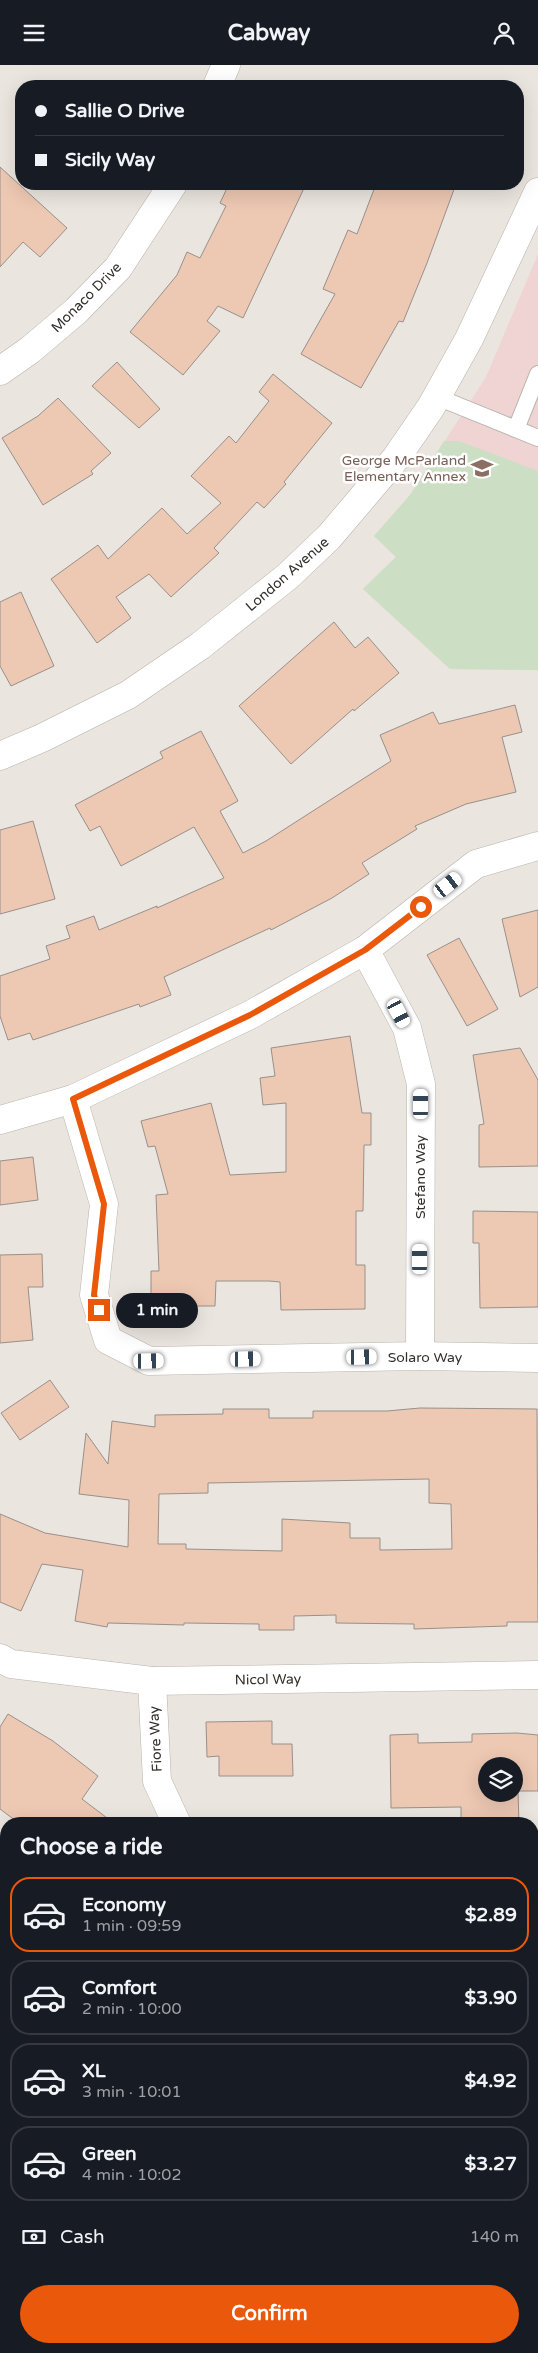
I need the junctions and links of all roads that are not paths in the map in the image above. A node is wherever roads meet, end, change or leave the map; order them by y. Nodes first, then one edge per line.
1 (226, 65) edge
2 (220, 80) edge
3 (169, 190) edge
4 (538, 191) edge
5 (0, 371) edge
6 (538, 374) edge
7 (437, 397) junction
8 (516, 429) junction
9 (538, 437) edge
10 (0, 756) edge
11 (538, 846) edge
12 (365, 950) junction
13 (73, 1099) junction
14 (0, 1120) edge
15 (420, 1356) junction
16 (538, 1358) edge
17 (0, 1658) edge
18 (538, 1675) edge
19 (152, 1681) junction
20 (174, 1817) edge

1 - 2 street
3 - 5 street, Monaco Drive
4 - 7 street, London Avenue
6 - 8 lane
7 - 8 lane
7 - 10 street, London Avenue
8 - 9 lane
11 - 12 street
12 - 13 street
12 - 15 street, Stefano Way
13 - 14 street
13 - 15 street, Solaro Way
15 - 16 street, Solaro Way
17 - 19 street, Nicol Way
18 - 19 street, Nicol Way
19 - 20 street, Fiore Way

